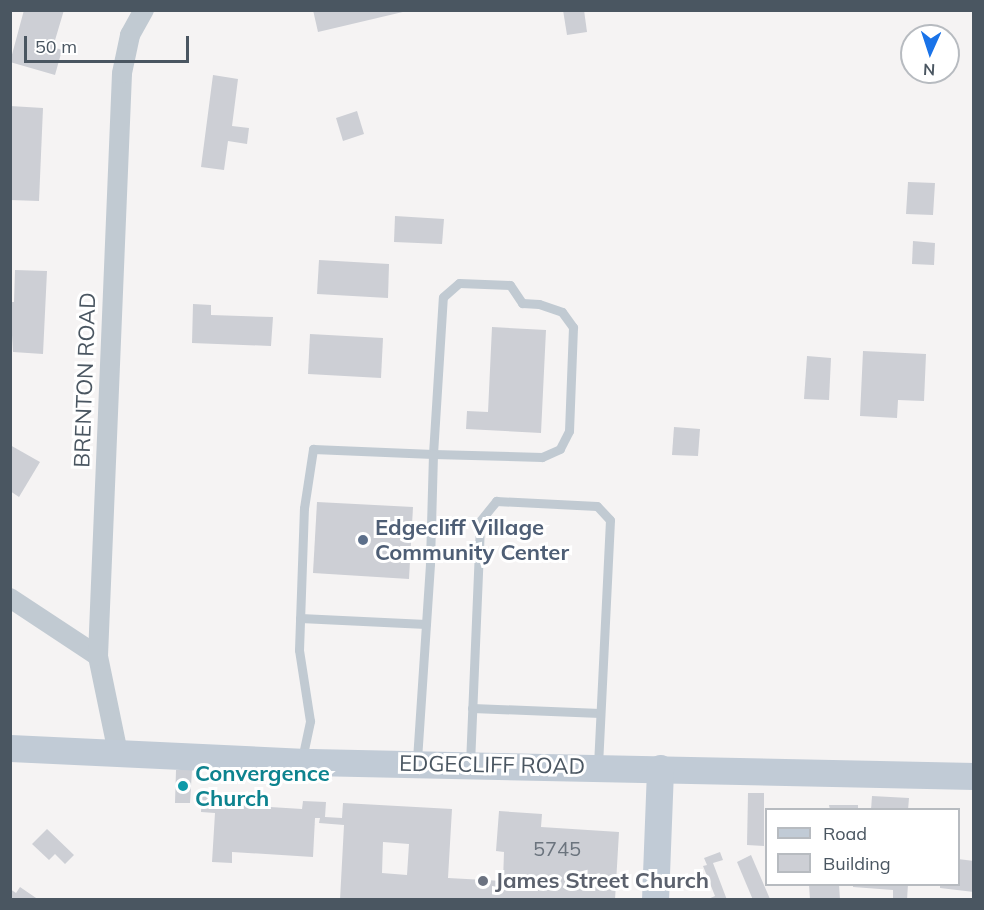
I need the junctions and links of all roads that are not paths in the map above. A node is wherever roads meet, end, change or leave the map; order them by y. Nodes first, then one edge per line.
1 (144, 10) edge
2 (433, 454) junction
3 (10, 598) edge
4 (300, 618) junction
5 (426, 624) junction
6 (98, 656) junction
7 (472, 708) junction
8 (600, 714) junction
9 (10, 748) edge
10 (118, 753) junction
11 (301, 761) junction
12 (417, 764) junction
13 (470, 764) junction
14 (598, 767) junction
15 (660, 768) junction
16 (974, 776) edge
17 (655, 900) edge

1 - 6 street, BRENTON ROAD
2 - 2 lane
2 - 4 lane
2 - 5 lane
3 - 6 street
4 - 5 lane
4 - 11 lane
5 - 12 lane
6 - 10 street, BRENTON ROAD
7 - 8 lane
7 - 8 lane
7 - 13 lane
8 - 14 lane
9 - 10 street, EDGECLIFF ROAD
10 - 11 street, EDGECLIFF ROAD
11 - 12 street, EDGECLIFF ROAD
12 - 13 street, EDGECLIFF ROAD
13 - 14 street, EDGECLIFF ROAD
14 - 15 street, EDGECLIFF ROAD
15 - 16 street, EDGECLIFF ROAD
15 - 17 street

